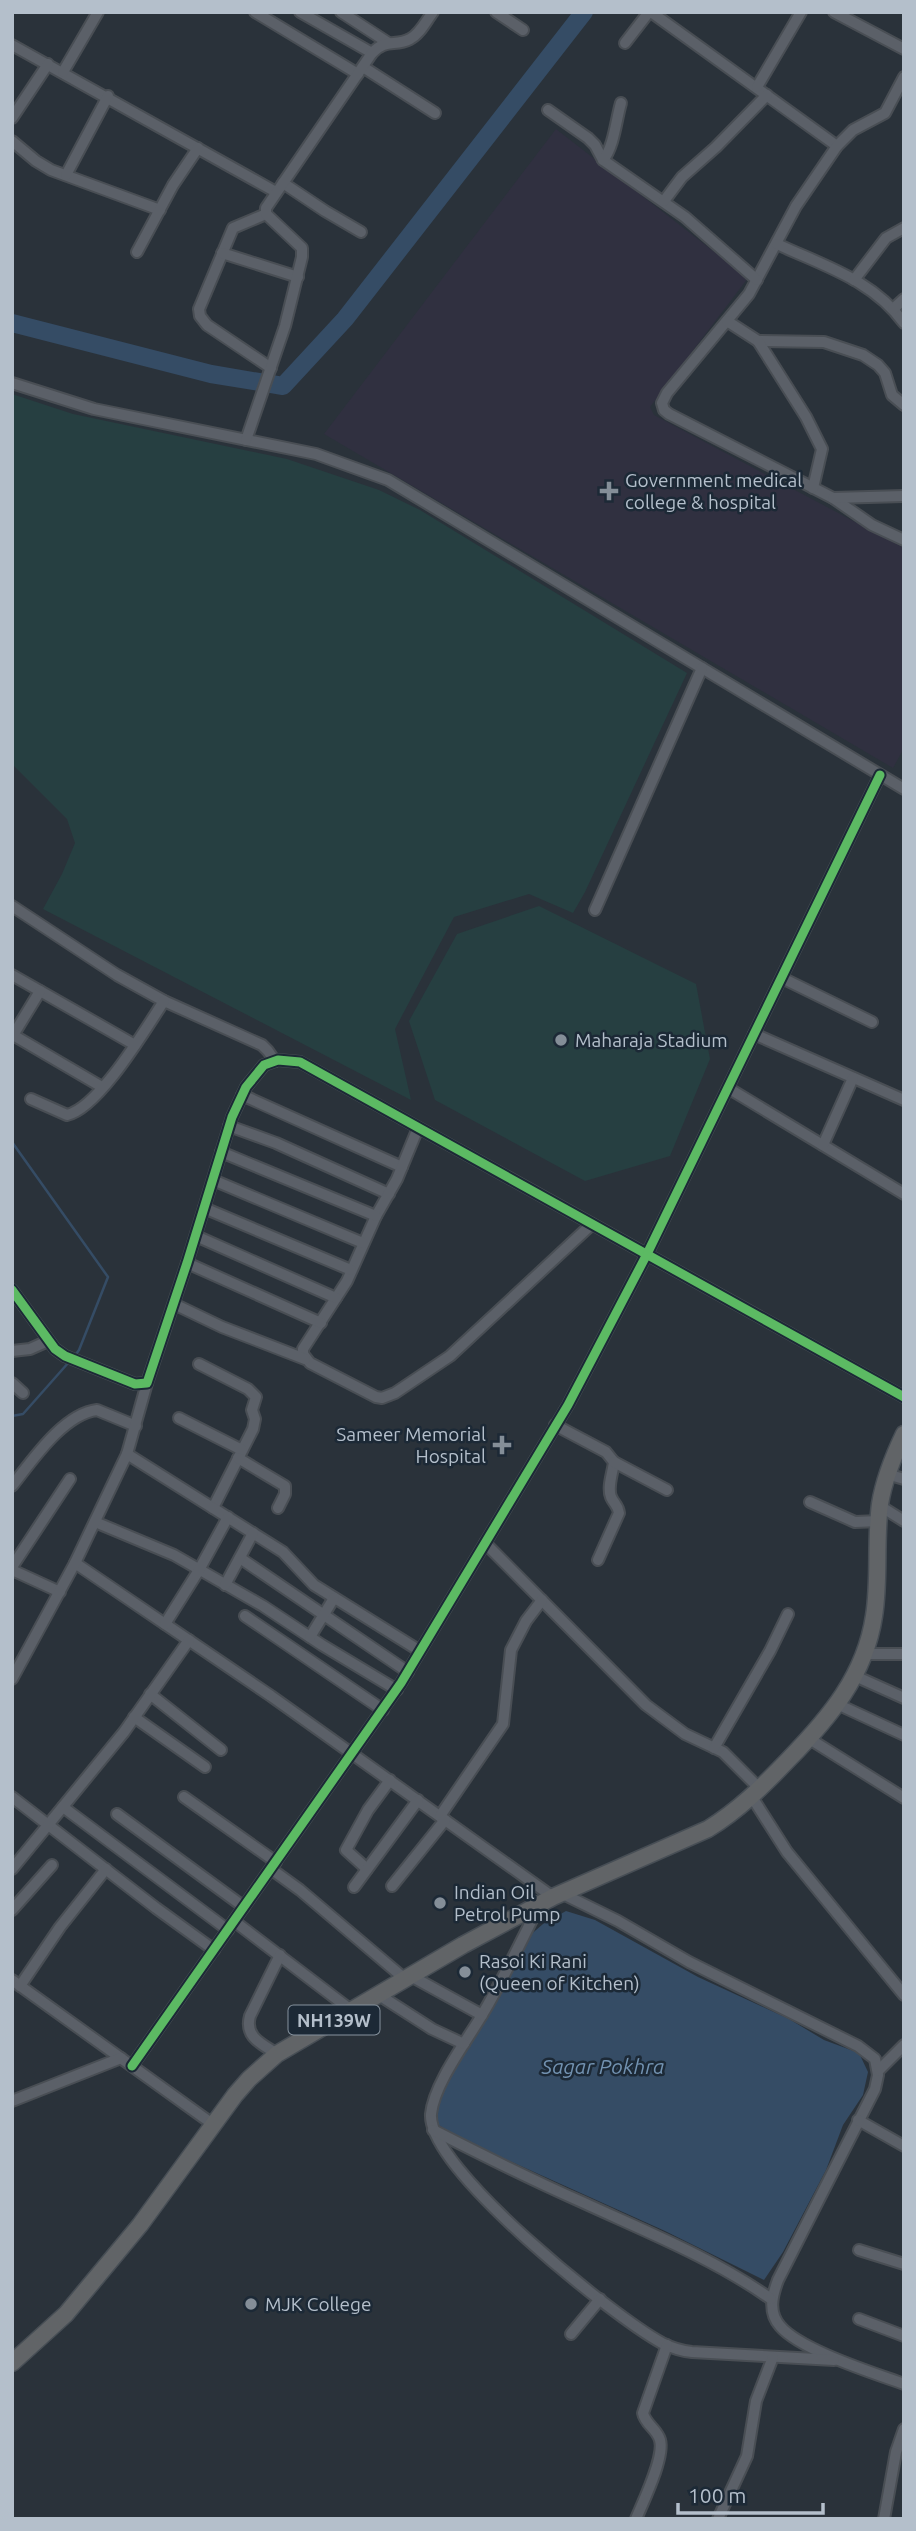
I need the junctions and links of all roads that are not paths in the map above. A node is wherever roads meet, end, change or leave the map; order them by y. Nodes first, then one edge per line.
1 (98, 12) edge
2 (255, 12) edge
3 (300, 12) edge
4 (341, 12) edge
5 (433, 12) edge
6 (496, 12) edge
7 (650, 12) edge
8 (801, 12) edge
9 (834, 12) edge
10 (523, 30) dead end
11 (387, 43) junction
12 (625, 43) dead end
13 (12, 45) edge
14 (904, 50) edge
15 (372, 53) junction
16 (48, 64) junction
17 (360, 71) junction
18 (63, 72) junction
19 (904, 77) edge
20 (757, 87) junction
21 (767, 95) junction
22 (108, 96) junction
23 (900, 98) edge
24 (621, 103) dead end
25 (548, 110) dead end
26 (435, 113) dead end
27 (12, 118) edge
28 (12, 141) edge
29 (837, 146) junction
30 (198, 148) junction
31 (603, 160) junction
32 (66, 175) junction
33 (279, 188) junction
34 (664, 201) junction
35 (160, 210) junction
36 (266, 214) junction
37 (904, 228) edge
38 (361, 232) dead end
39 (777, 244) junction
40 (137, 252) dead end
41 (222, 253) junction
42 (298, 277) junction
43 (854, 280) junction
44 (757, 281) junction
45 (904, 299) edge
46 (893, 309) junction
47 (727, 321) junction
48 (904, 323) edge
49 (758, 341) junction
50 (270, 372) junction
51 (12, 383) edge
52 (904, 405) edge
53 (246, 440) junction
54 (813, 488) junction
55 (904, 496) edge
56 (833, 498) junction
57 (904, 540) edge
58 (702, 668) junction
59 (880, 775) junction
60 (904, 789) edge
61 (12, 906) edge
62 (595, 910) dead end
63 (12, 975) edge
64 (782, 978) junction
65 (40, 991) junction
66 (164, 1001) junction
67 (872, 1022) dead end
68 (754, 1034) junction
69 (13, 1036) edge
70 (135, 1045) junction
71 (275, 1061) junction
72 (853, 1078) junction
73 (102, 1087) junction
74 (728, 1088) junction
75 (242, 1095) junction
76 (31, 1099) dead end
77 (904, 1100) edge
78 (229, 1126) junction
79 (418, 1128) junction
80 (823, 1144) junction
81 (222, 1152) junction
82 (402, 1167) junction
83 (213, 1180) junction
84 (388, 1194) junction
85 (904, 1194) edge
86 (204, 1208) junction
87 (376, 1216) junction
88 (592, 1224) junction
89 (196, 1236) junction
90 (363, 1243) junction
91 (647, 1254) junction
92 (187, 1264) junction
93 (351, 1270) junction
94 (12, 1290) edge
95 (336, 1298) junction
96 (174, 1304) junction
97 (321, 1323) junction
98 (48, 1341) junction
99 (12, 1351) edge
100 (305, 1359) junction
101 (199, 1364) dead end
102 (12, 1383) edge
103 (147, 1383) junction
104 (23, 1393) dead end
105 (904, 1397) edge
106 (179, 1418) dead end
107 (555, 1425) junction
108 (136, 1426) junction
109 (904, 1434) edge
110 (127, 1454) junction
111 (240, 1454) junction
112 (899, 1458) edge
113 (614, 1462) junction
114 (887, 1474) junction
115 (70, 1479) dead end
116 (904, 1479) edge
117 (12, 1486) edge
118 (667, 1490) dead end
119 (810, 1502) dead end
120 (213, 1508) junction
121 (278, 1508) dead end
122 (880, 1514) junction
123 (228, 1517) junction
124 (904, 1521) edge
125 (95, 1522) junction
126 (253, 1533) junction
127 (485, 1543) junction
128 (240, 1558) junction
129 (598, 1560) dead end
130 (75, 1563) junction
131 (12, 1568) edge
132 (199, 1570) junction
133 (225, 1585) junction
134 (60, 1592) junction
135 (334, 1598) junction
136 (542, 1600) junction
137 (788, 1614) dead end
138 (245, 1616) dead end
139 (324, 1616) junction
140 (165, 1624) junction
141 (310, 1637) junction
142 (188, 1640) junction
143 (420, 1651) junction
144 (865, 1654) junction
145 (904, 1654) edge
146 (408, 1672) junction
147 (855, 1676) junction
148 (12, 1679) edge
149 (397, 1690) junction
150 (150, 1694) junction
151 (904, 1698) edge
152 (837, 1704) junction
153 (383, 1710) junction
154 (134, 1717) junction
155 (904, 1735) edge
156 (808, 1738) junction
157 (714, 1748) junction
158 (221, 1750) dead end
159 (352, 1753) junction
160 (205, 1767) dead end
161 (390, 1780) junction
162 (756, 1793) junction
163 (12, 1797) edge
164 (184, 1797) dead end
165 (904, 1798) edge
166 (418, 1800) junction
167 (63, 1807) junction
168 (117, 1814) dead end
169 (443, 1818) junction
170 (50, 1825) junction
171 (52, 1865) dead end
172 (273, 1865) junction
173 (12, 1869) edge
174 (106, 1869) junction
175 (367, 1869) junction
176 (392, 1886) dead end
177 (354, 1887) dead end
178 (551, 1898) junction
179 (244, 1907) junction
180 (12, 1910) edge
181 (231, 1925) junction
182 (214, 1950) junction
183 (281, 1955) junction
184 (408, 1978) junction
185 (16, 1983) edge
186 (902, 1990) edge
187 (379, 1995) junction
188 (351, 2010) junction
189 (482, 2015) junction
190 (464, 2044) junction
191 (904, 2045) edge
192 (277, 2054) junction
193 (121, 2058) junction
194 (132, 2066) junction
195 (878, 2071) junction
196 (12, 2101) edge
197 (858, 2120) junction
198 (214, 2125) junction
199 (433, 2130) junction
200 (904, 2146) edge
201 (859, 2250) dead end
202 (904, 2264) edge
203 (600, 2299) junction
204 (771, 2299) junction
205 (859, 2319) dead end
206 (571, 2334) dead end
207 (904, 2336) edge
208 (667, 2345) junction
209 (773, 2357) junction
210 (840, 2360) junction
211 (12, 2363) edge
212 (904, 2384) edge
213 (904, 2429) edge
214 (636, 2519) edge
215 (718, 2519) edge
216 (884, 2519) edge

1 - 18 street
2 - 17 street
3 - 15 street
4 - 11 street
5 - 11 street
6 - 10 street
7 - 12 street
7 - 20 street
8 - 20 street
9 - 14 street
11 - 15 street
13 - 16 street
15 - 17 street
16 - 18 street
16 - 27 street
17 - 26 street
17 - 33 street
18 - 22 street
19 - 23 street
20 - 21 street
21 - 29 street
21 - 34 street
22 - 30 street
22 - 32 street
23 - 29 street
24 - 31 street
25 - 31 street
28 - 32 street
29 - 39 street
30 - 33 street
30 - 35 street
31 - 34 street
32 - 35 street
33 - 36 street
33 - 38 street
34 - 44 street
35 - 40 street
36 - 41 street
36 - 42 street
37 - 43 street
39 - 43 street
39 - 44 street
41 - 42 street
41 - 50 street
42 - 50 street
43 - 46 street
44 - 47 street
45 - 46 street
46 - 48 street
47 - 49 street
47 - 54 street
49 - 52 street
49 - 54 street
50 - 53 street
51 - 53 street
53 - 58 street
54 - 56 street
55 - 56 street
56 - 57 street
58 - 59 street
58 - 62 street
59 - 60 street
59 - 64 street
61 - 66 street
63 - 65 street
64 - 67 street
64 - 68 street
65 - 69 street
65 - 70 street
66 - 70 street
66 - 71 street
68 - 72 street
68 - 74 street
69 - 73 street
70 - 73 street
71 - 75 street
71 - 79 street
72 - 77 street
72 - 80 street
73 - 76 street
74 - 80 street
74 - 91 street
75 - 78 street
75 - 82 street
78 - 81 street
78 - 84 street
79 - 82 street
79 - 88 street
80 - 85 street
81 - 83 street
81 - 87 street
82 - 84 street
83 - 86 street
83 - 90 street
84 - 87 street
86 - 89 street
86 - 93 street
87 - 90 street
88 - 91 street
88 - 100 street
89 - 92 street
89 - 95 street
90 - 93 street
91 - 105 street
91 - 107 street
92 - 96 street
92 - 97 street
93 - 95 street
94 - 98 street
95 - 97 street
96 - 100 street
96 - 103 street
97 - 100 street
98 - 99 street
98 - 103 street
101 - 111 street
102 - 104 street
103 - 108 street
106 - 111 street
107 - 113 street
107 - 127 street
108 - 110 street
108 - 117 street
109 - 112 highway, NH139W
110 - 120 street
110 - 125 street
111 - 120 street
111 - 121 street
112 - 114 highway, NH139W
113 - 118 street
113 - 129 street
114 - 116 street
114 - 122 highway, NH139W
115 - 131 street
119 - 122 street
120 - 123 street
122 - 124 street
122 - 144 highway, NH139W
123 - 126 street
123 - 132 street
125 - 130 street
125 - 132 street
126 - 128 street
126 - 135 street
127 - 136 street
127 - 143 street
128 - 133 street
128 - 139 street
130 - 134 street
130 - 140 street
131 - 134 street
132 - 133 street
132 - 140 street
133 - 141 street
134 - 148 street
135 - 139 street
135 - 143 street
136 - 157 street
136 - 169 street
137 - 157 street
138 - 153 street
139 - 141 street
139 - 146 street
140 - 142 street
141 - 149 street
142 - 150 street
142 - 159 street
143 - 146 street
144 - 145 street
144 - 147 highway, NH139W
146 - 149 street
147 - 151 street
147 - 152 highway, NH139W
149 - 153 street
150 - 154 street
150 - 158 street
152 - 155 street
152 - 156 highway, NH139W
153 - 159 street
154 - 160 street
154 - 167 street
156 - 162 highway, NH139W
156 - 165 street
157 - 162 street
159 - 161 street
159 - 172 street
161 - 166 street
161 - 175 street
162 - 178 highway, NH139W
162 - 186 street
163 - 170 street
164 - 172 street
166 - 169 street
166 - 175 street
167 - 170 street
167 - 181 street
168 - 179 street
169 - 176 street
169 - 178 street
170 - 173 street
170 - 174 street
171 - 180 street
172 - 179 street
172 - 184 street
174 - 182 street
174 - 185 street
175 - 177 street
178 - 184 highway, NH139W
178 - 189 street
178 - 195 street
179 - 181 street
181 - 182 street
181 - 183 street
182 - 194 street
183 - 188 street
183 - 192 street
184 - 187 highway, NH139W
184 - 189 street
185 - 193 street
187 - 188 highway, NH139W
187 - 190 street
188 - 192 highway, NH139W
189 - 190 street
190 - 199 street
191 - 195 street
192 - 198 highway, NH139W
193 - 194 street
193 - 196 street
194 - 198 street
195 - 197 street
197 - 200 street
197 - 204 street
198 - 211 highway, NH139W
199 - 203 street
199 - 204 street
201 - 202 street
203 - 206 street
203 - 208 street
204 - 210 street
205 - 207 street
208 - 209 street
208 - 214 street
209 - 210 street
209 - 215 street
210 - 212 street
213 - 216 street

